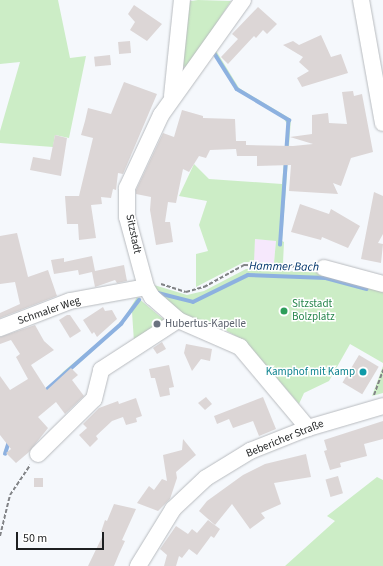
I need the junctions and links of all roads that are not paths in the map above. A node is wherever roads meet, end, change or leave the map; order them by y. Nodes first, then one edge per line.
1 (182, 0) edge
2 (243, 0) edge
3 (361, 0) edge
4 (172, 96) junction
5 (383, 123) edge
6 (324, 268) road end
7 (383, 284) edge
8 (146, 287) junction
9 (178, 320) junction
10 (0, 328) edge
11 (376, 408) edge
12 (308, 428) junction
13 (38, 454) road end
14 (138, 566) edge

1 - 4 street, Sitzstadt
2 - 4 street, Sitzstadt
3 - 5 street
4 - 8 street, Sitzstadt
6 - 7 street
8 - 9 street, Sitzstadt
8 - 10 street, Schmaler Weg
9 - 12 street, Sitzstadt
9 - 13 street
11 - 12 street, Bebericher Straße
12 - 14 street, Bebericher Straße

